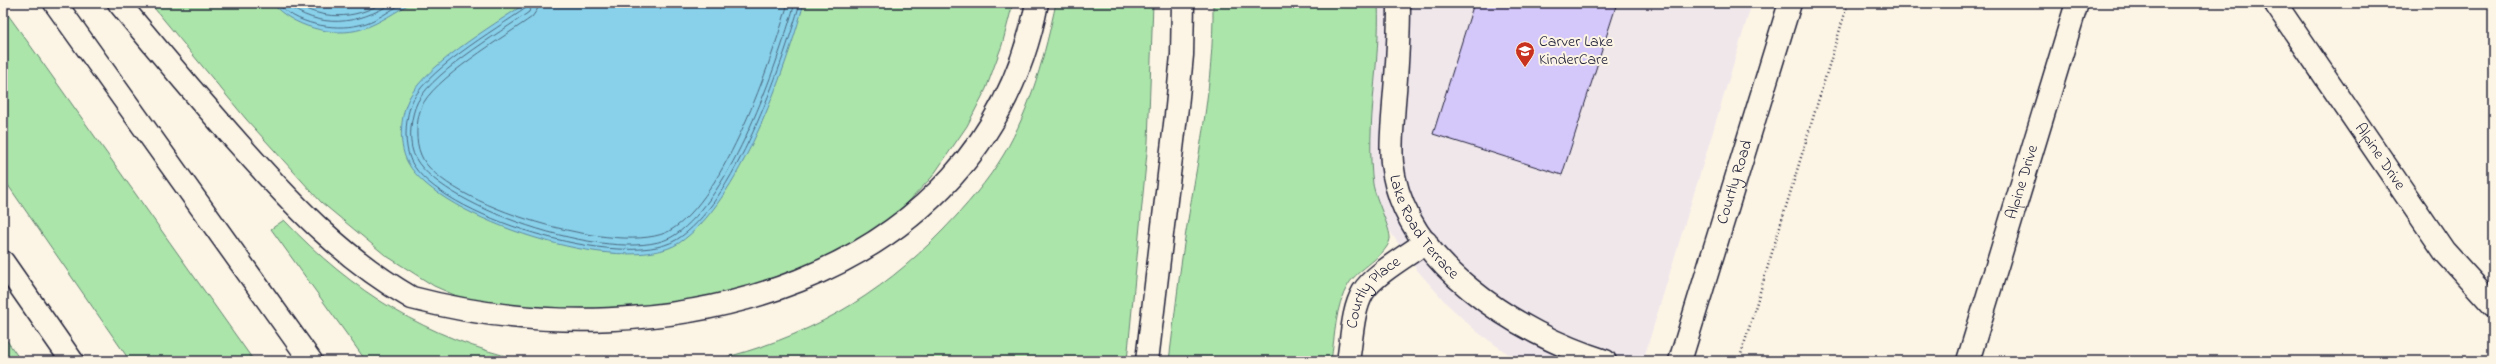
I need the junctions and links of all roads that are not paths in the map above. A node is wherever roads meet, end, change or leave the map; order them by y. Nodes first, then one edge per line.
1 (56, 3) edge
2 (119, 3) edge
3 (1037, 3) edge
4 (1183, 3) edge
5 (1399, 3) edge
6 (1790, 3) edge
7 (2077, 3) edge
8 (2275, 3) edge
9 (1426, 242) junction
10 (3, 262) edge
11 (877, 263) dead end
12 (2493, 305) edge
13 (508, 336) dead end
14 (72, 361) edge
15 (311, 361) edge
16 (1147, 361) edge
17 (1348, 361) edge
18 (1605, 361) edge
19 (1680, 361) edge
20 (1968, 361) edge

1 - 15 main road
2 - 13 main road
3 - 11 main road
4 - 16 main road
5 - 9 main road, Lake Road Terrace
6 - 19 main road, Courtly Road
7 - 20 main road, Alpine Drive
8 - 12 main road, Alpine Drive
9 - 17 main road, Courtly Place
9 - 18 main road, Lake Road Terrace
10 - 14 main road

